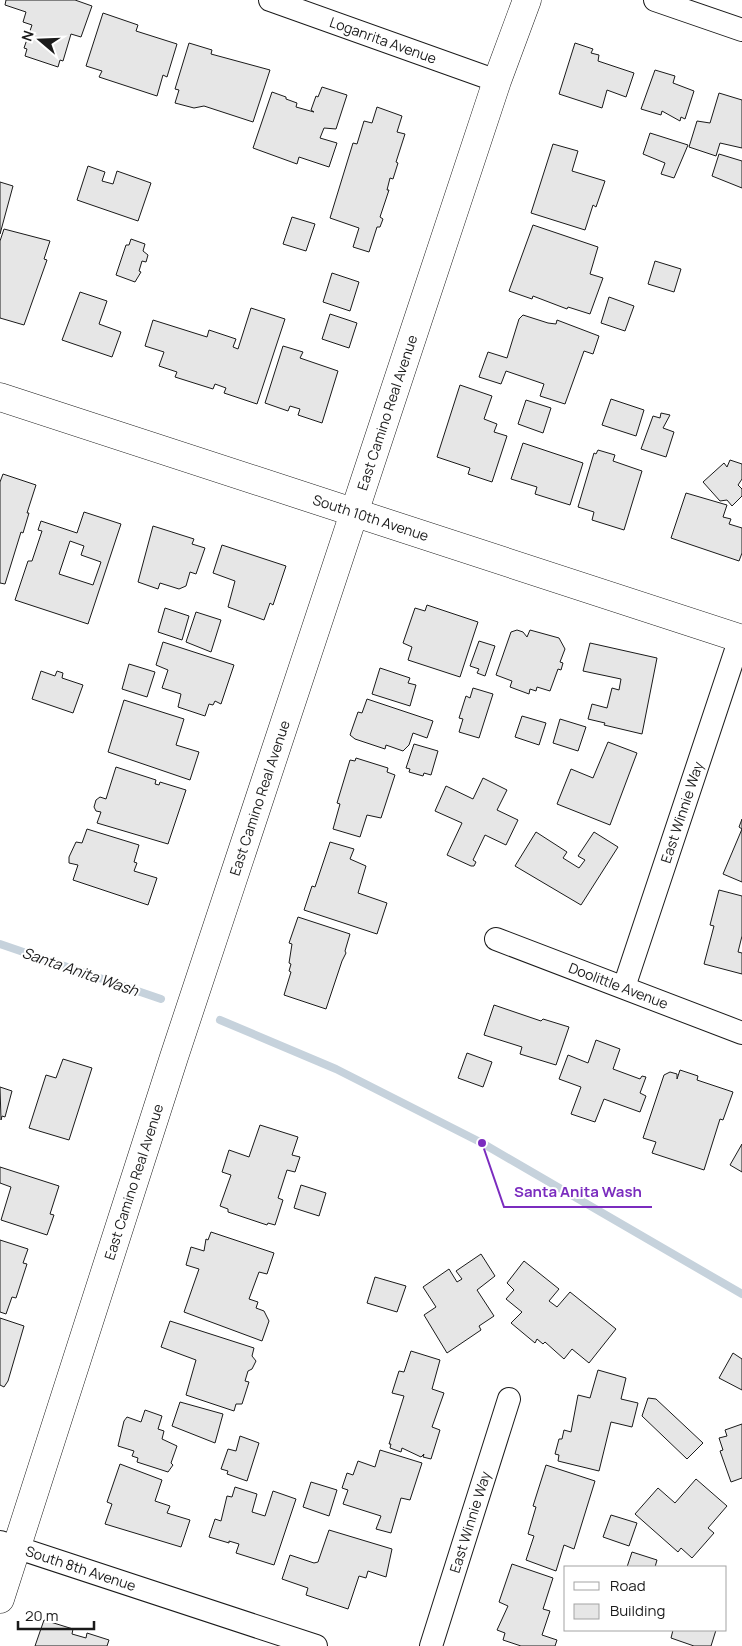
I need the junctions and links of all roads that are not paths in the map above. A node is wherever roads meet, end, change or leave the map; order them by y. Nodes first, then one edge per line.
1 (270, 0) edge
2 (526, 0) edge
3 (654, 0) edge
4 (742, 30) edge
5 (497, 82) junction
6 (0, 397) edge
7 (355, 514) junction
8 (741, 639) edge
9 (496, 939) dead end
10 (624, 987) junction
11 (742, 1033) edge
12 (509, 1399) dead end
13 (8, 1545) edge
14 (0, 1598) edge
15 (316, 1646) edge
16 (431, 1646) edge

1 - 5 street, Loganrita Avenue
2 - 5 street, East Camino Real Avenue
3 - 4 street
5 - 7 street, East Camino Real Avenue
6 - 7 street, South 10th Avenue
7 - 8 street, South 10th Avenue
7 - 13 street, East Camino Real Avenue
8 - 10 street, East Winnie Way
9 - 10 street, Doolittle Avenue
10 - 11 street, Doolittle Avenue
12 - 16 street, East Winnie Way
13 - 14 street, East Camino Real Avenue
13 - 15 street, South 8th Avenue

